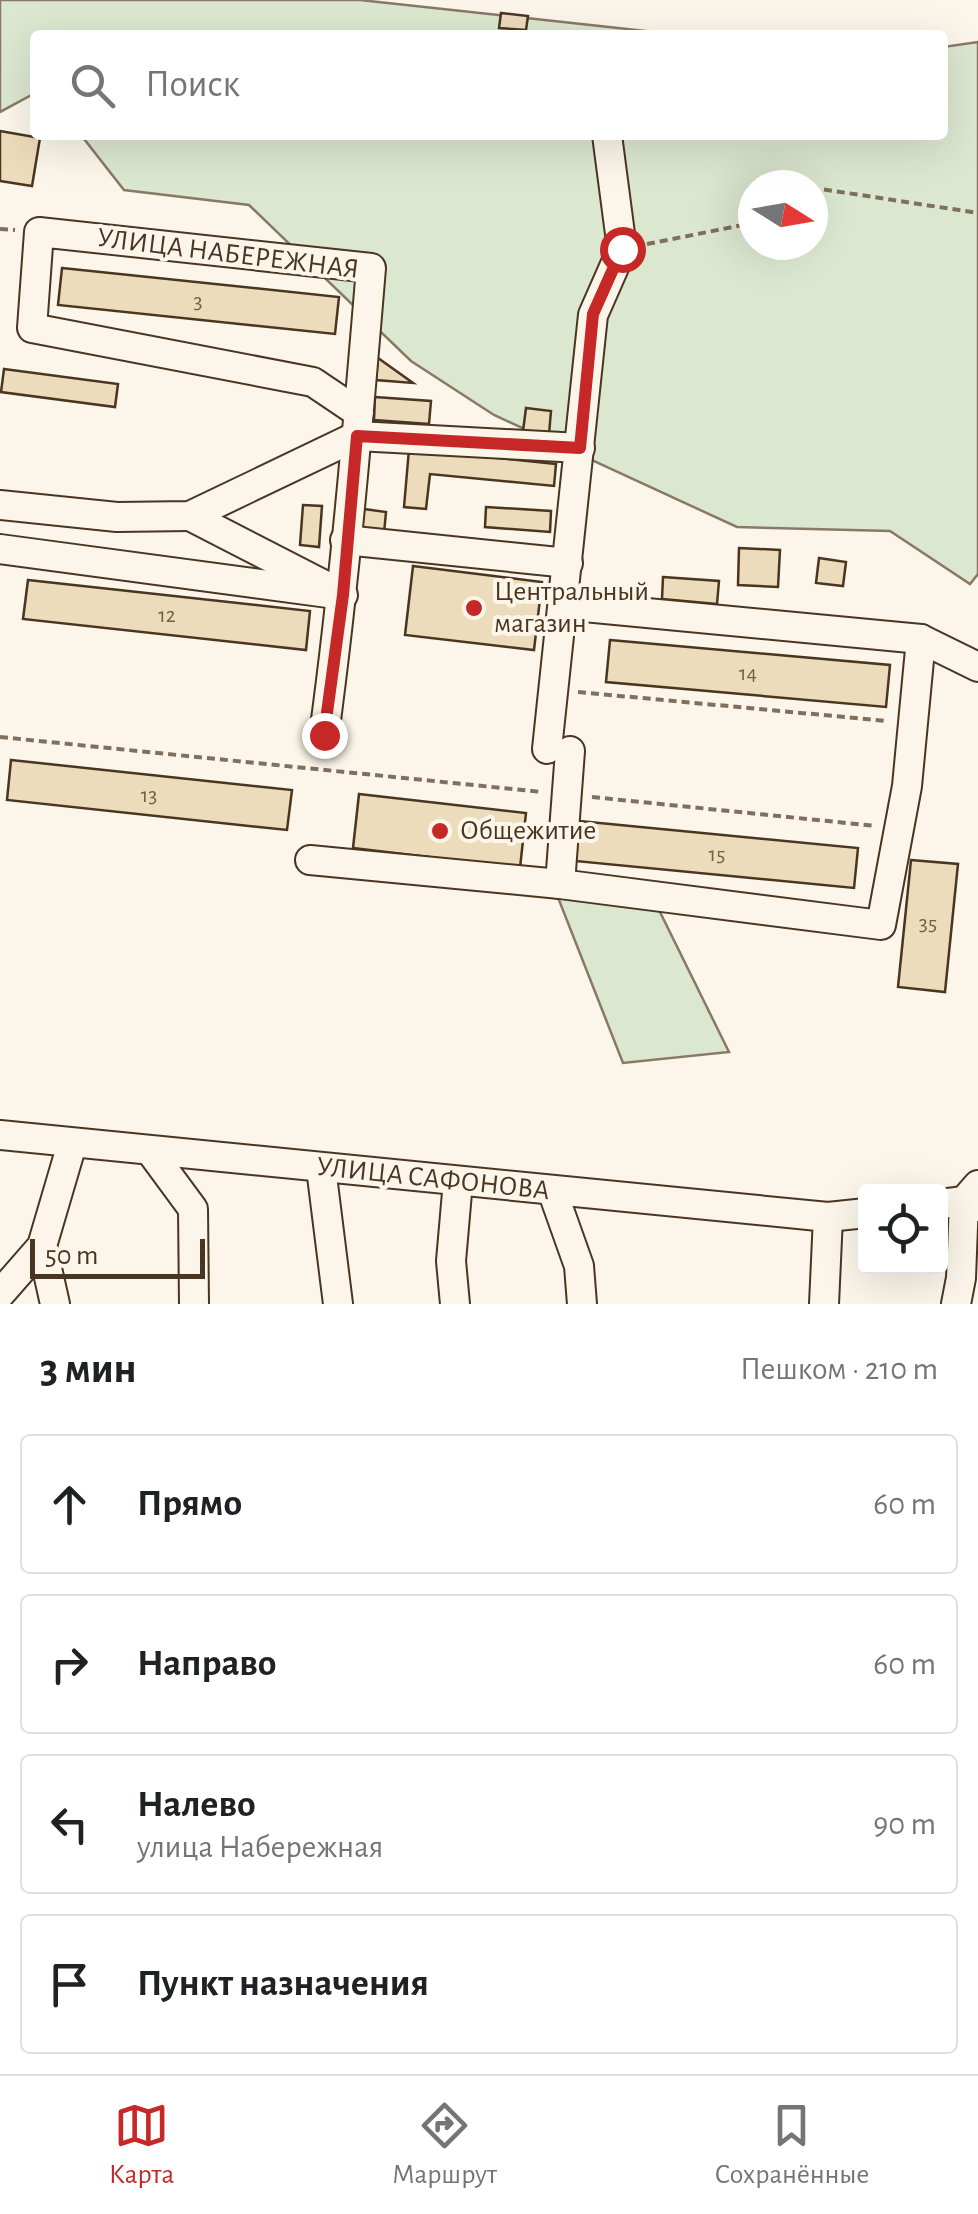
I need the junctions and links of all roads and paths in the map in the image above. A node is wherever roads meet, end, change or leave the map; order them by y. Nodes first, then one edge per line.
1 (609, 140) edge
2 (828, 189) edge
3 (978, 212) edge
4 (738, 227) edge
5 (622, 249) junction
6 (358, 425) junction
7 (580, 448) junction
8 (0, 505) edge
9 (190, 516) junction
10 (346, 540) junction
11 (0, 550) edge
12 (568, 563) junction
13 (343, 595) junction
14 (563, 605) junction
15 (921, 639) junction
16 (978, 667) edge
17 (554, 690) junction
18 (913, 724) junction
19 (324, 735) dead end
20 (0, 736) edge
21 (567, 795) junction
22 (899, 829) junction
23 (310, 860) dead end
24 (560, 884) junction
25 (0, 1135) edge
26 (72, 1144) junction
27 (151, 1152) junction
28 (321, 1168) junction
29 (458, 1182) junction
30 (552, 1190) junction
31 (965, 1199) edge
32 (858, 1214) edge
33 (828, 1217) junction
34 (42, 1246) junction
35 (6, 1281) edge
36 (55, 1304) edge
37 (194, 1304) edge
38 (338, 1304) edge
39 (456, 1304) edge
40 (582, 1304) edge
41 (824, 1304) edge
42 (956, 1304) edge

1 - 5 street
2 - 3 path
4 - 5 path
5 - 7 street
6 - 6 street, УЛИЦА НАБЕРЕЖНАЯ
6 - 7 street
6 - 9 street
6 - 10 street, УЛИЦА НАБЕРЕЖНАЯ
7 - 12 street
8 - 9 street
9 - 13 street
10 - 12 street
10 - 13 street, УЛИЦА НАБЕРЕЖНАЯ
11 - 13 street
12 - 14 street
13 - 19 street, УЛИЦА НАБЕРЕЖНАЯ
14 - 15 street
14 - 17 street
15 - 16 street
15 - 18 street
17 - 18 path
17 - 21 street
18 - 22 street
20 - 21 path
21 - 22 path
21 - 24 street
22 - 24 street
23 - 24 street
25 - 26 street, УЛИЦА САФОНОВА
26 - 27 street, УЛИЦА САФОНОВА
26 - 34 street
27 - 28 street, УЛИЦА САФОНОВА
27 - 37 street
28 - 29 street, УЛИЦА САФОНОВА
28 - 38 street
29 - 30 street, УЛИЦА САФОНОВА
29 - 39 street
30 - 33 street, УЛИЦА САФОНОВА
30 - 40 street
31 - 42 street
32 - 33 street, УЛИЦА САФОНОВА
33 - 41 street
34 - 35 street
34 - 36 street

